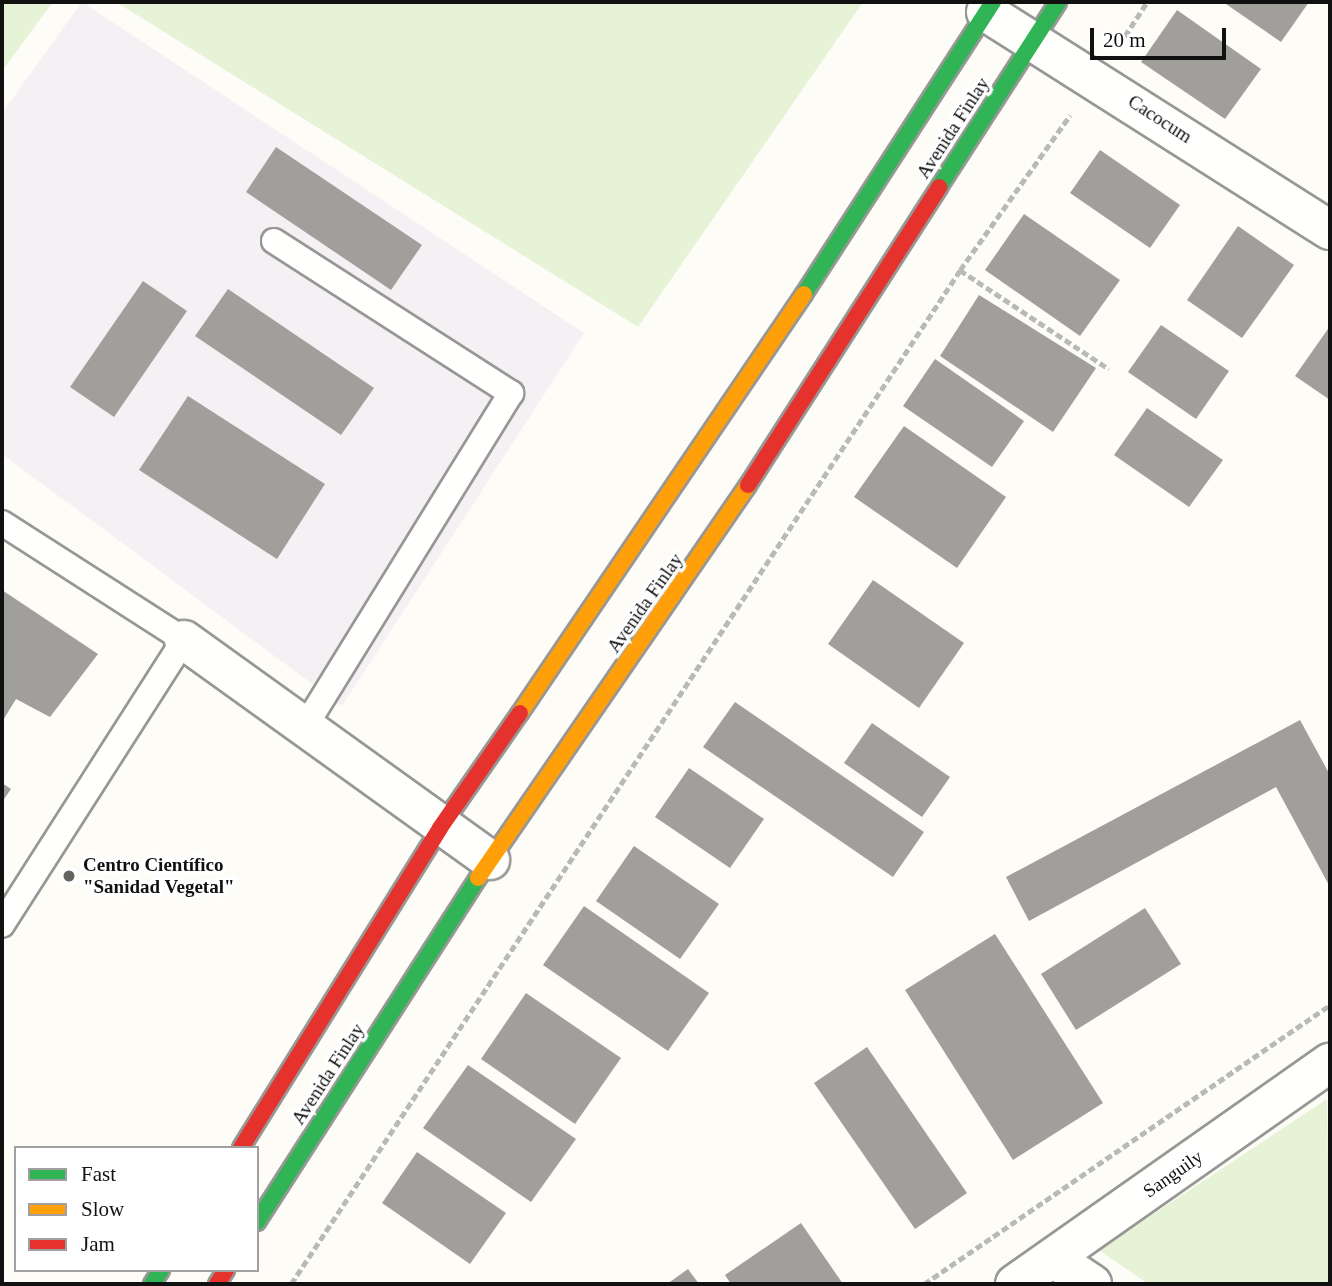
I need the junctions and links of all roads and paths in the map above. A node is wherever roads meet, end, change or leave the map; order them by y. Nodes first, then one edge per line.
1 (1058, 2) edge
2 (1147, 2) edge
3 (990, 7) edge
4 (1034, 41) junction
5 (1097, 78) junction
6 (1330, 230) edge
7 (274, 241) dead end
8 (960, 270) junction
9 (1109, 369) dead end
10 (2, 523) edge
11 (184, 640) junction
12 (304, 726) junction
13 (440, 828) junction
14 (490, 860) junction
15 (2, 925) edge
16 (1330, 1005) edge
17 (1330, 1063) edge
18 (242, 1146) edge
19 (259, 1219) edge
20 (1053, 1258) junction
21 (291, 1284) edge
22 (924, 1284) edge
23 (1015, 1284) edge
24 (1092, 1284) edge

1 - 4 main road, Avenida Finlay
2 - 5 path
3 - 4 street, Cacocum
3 - 13 main road, Avenida Finlay
4 - 5 street, Cacocum
4 - 14 main road, Avenida Finlay
5 - 6 street, Cacocum
5 - 8 path
7 - 12 lane
8 - 9 path
8 - 21 path
10 - 11 lane
11 - 12 street
11 - 15 lane
12 - 13 street
13 - 14 street
13 - 18 main road, Avenida Finlay
14 - 19 main road, Avenida Finlay
16 - 22 path
17 - 20 street, Sanguily
20 - 23 street, Sanguily
20 - 24 street

